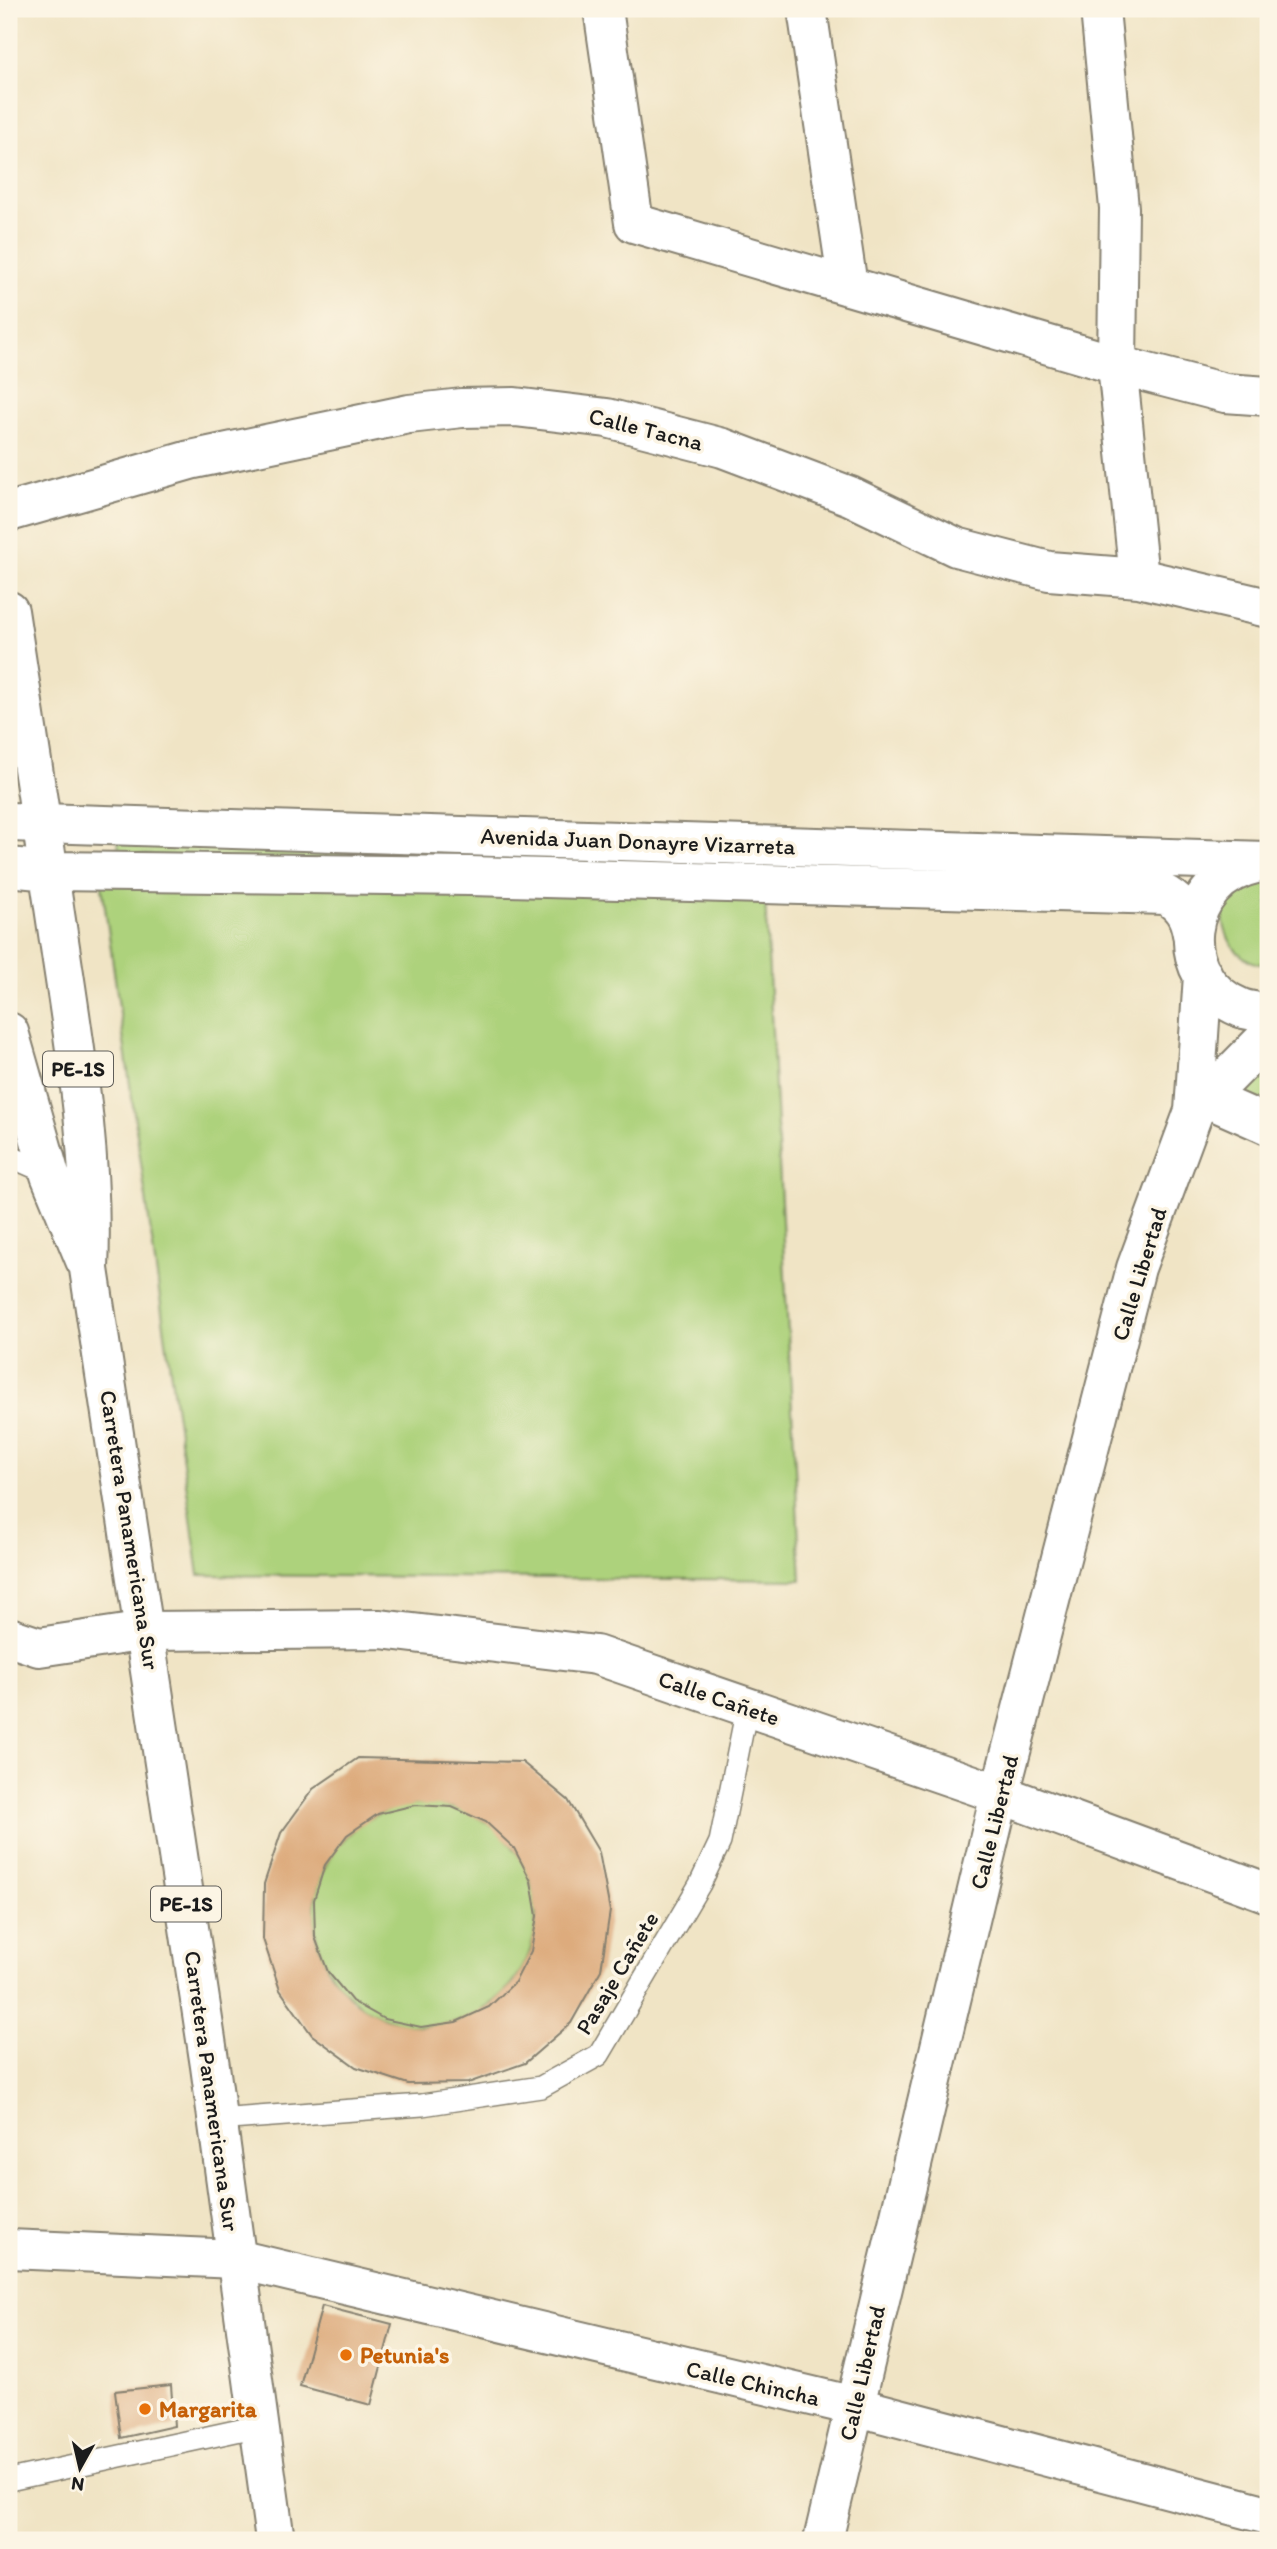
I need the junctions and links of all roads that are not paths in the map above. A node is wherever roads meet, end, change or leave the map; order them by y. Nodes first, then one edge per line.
1 (603, 9) edge
2 (807, 9) edge
3 (1100, 9) edge
4 (848, 286) junction
5 (1117, 365) junction
6 (1268, 396) edge
7 (9, 512) edge
8 (1139, 578) junction
9 (1268, 607) edge
10 (9, 611) edge
11 (26, 823) edge
12 (475, 836) junction
13 (1267, 862) edge
14 (9, 867) edge
15 (49, 871) junction
16 (470, 876) junction
17 (1192, 934) junction
18 (1203, 975) junction
19 (1268, 1013) edge
20 (9, 1032) edge
21 (1268, 1036) edge
22 (1201, 1105) junction
23 (1268, 1125) edge
24 (9, 1156) edge
25 (50, 1175) junction
26 (90, 1183) junction
27 (89, 1269) junction
28 (146, 1631) junction
29 (9, 1637) edge
30 (747, 1708) junction
31 (1000, 1794) junction
32 (1268, 1893) edge
33 (217, 2120) junction
34 (9, 2249) edge
35 (236, 2259) junction
36 (854, 2406) junction
37 (259, 2426) junction
38 (9, 2480) edge
39 (1268, 2515) edge
40 (275, 2540) edge
41 (823, 2540) edge

1 - 4 main road
2 - 4 main road
3 - 5 main road
4 - 5 main road
5 - 6 main road
5 - 8 main road
7 - 8 main road, Calle Tacna
8 - 9 main road, Calle Tacna
10 - 11 main road, Carretera Panamericana Sur / PE-1S
11 - 12 main road, Avenida Juan Donayre Vizarreta
11 - 15 main road, Carretera Panamericana Sur / PE-1S
12 - 13 main road, Avenida Juan Donayre Vizarreta
12 - 16 main road
13 - 17 main road
14 - 15 main road, Avenida Juan Donayre Vizarreta
15 - 16 main road, Avenida Juan Donayre Vizarreta
15 - 26 main road, Carretera Panamericana Sur / PE-1S
16 - 17 main road, Avenida Juan Donayre Vizarreta
17 - 18 main road, Avenida Juan Donayre Vizarreta
18 - 19 main road
18 - 22 main road
20 - 25 main road, Carretera Panamericana Sur / PE-1S
21 - 22 main road
22 - 23 main road
22 - 31 main road, Calle Libertad
24 - 25 lane
25 - 26 lane
25 - 27 main road, Carretera Panamericana Sur / PE-1S
26 - 27 main road, Carretera Panamericana Sur / PE-1S
27 - 28 main road, Carretera Panamericana Sur / PE-1S
28 - 29 main road, Calle Cañete
28 - 30 main road, Calle Cañete
28 - 33 main road, Carretera Panamericana Sur / PE-1S
30 - 31 main road, Calle Cañete
30 - 33 lane, Pasaje Cañete
31 - 32 main road, Calle Cañete
31 - 36 main road, Calle Libertad
33 - 35 main road, Carretera Panamericana Sur / PE-1S
34 - 35 main road, Calle Chincha
35 - 36 main road, Calle Chincha
35 - 37 main road, Carretera Panamericana Sur / PE-1S
36 - 39 main road, Calle Chincha
36 - 41 main road, Calle Libertad
37 - 38 lane
37 - 40 main road, Carretera Panamericana Sur / PE-1S

